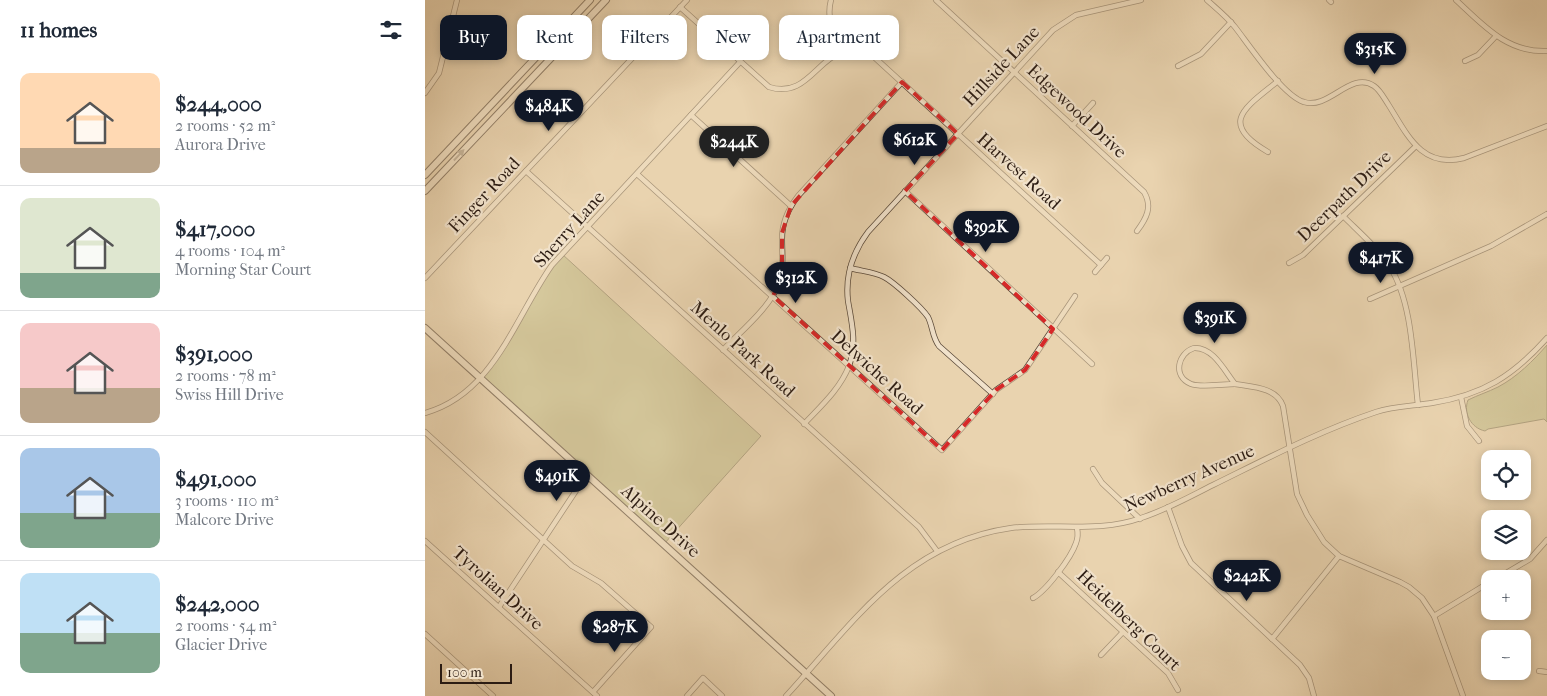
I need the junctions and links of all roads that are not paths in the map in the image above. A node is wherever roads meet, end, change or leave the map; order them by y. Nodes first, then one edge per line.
1 (457, 0) edge
2 (590, 0) edge
3 (606, 0) edge
4 (687, 0) edge
5 (831, 0) edge
6 (936, 0) edge
7 (1141, 0) edge
8 (1207, 0) edge
9 (1456, 0) edge
10 (680, 7) junction
11 (829, 15) edge
12 (1231, 22) junction
13 (1496, 36) junction
14 (1547, 52) edge
15 (826, 60) edge
16 (877, 60) edge
17 (1465, 61) dead end
18 (740, 62) junction
19 (1178, 66) dead end
20 (1014, 72) junction
21 (1278, 81) junction
22 (902, 82) junction
23 (425, 83) edge
24 (430, 87) junction
25 (425, 93) edge
26 (1093, 104) dead end
27 (691, 115) junction
28 (1072, 126) junction
29 (1547, 126) edge
30 (958, 134) junction
31 (1416, 146) junction
32 (1268, 152) dead end
33 (525, 171) junction
34 (637, 174) junction
35 (425, 175) edge
36 (425, 191) edge
37 (905, 191) junction
38 (791, 206) junction
39 (1547, 214) edge
40 (1343, 216) junction
41 (588, 228) junction
42 (1137, 231) dead end
43 (1107, 258) dead end
44 (1289, 262) dead end
45 (1101, 265) junction
46 (850, 268) junction
47 (1095, 272) dead end
48 (425, 278) edge
49 (1400, 287) junction
50 (773, 296) junction
51 (1075, 296) dead end
52 (1370, 299) dead end
53 (425, 328) edge
54 (1053, 329) junction
55 (1547, 338) edge
56 (723, 350) junction
57 (1091, 364) dead end
58 (849, 365) junction
59 (479, 377) junction
60 (1235, 384) junction
61 (993, 394) junction
62 (1461, 397) junction
63 (1418, 405) junction
64 (425, 413) edge
65 (805, 424) junction
66 (425, 432) edge
67 (1479, 441) dead end
68 (1290, 447) junction
69 (1093, 469) dead end
70 (587, 474) junction
71 (1168, 507) junction
72 (1140, 519) junction
73 (1077, 528) junction
74 (425, 540) edge
75 (543, 540) junction
76 (1547, 540) edge
77 (937, 551) junction
78 (1339, 556) junction
79 (1511, 570) edge
80 (1058, 572) junction
81 (1481, 587) edge
82 (1033, 598) dead end
83 (499, 607) junction
84 (1434, 616) junction
85 (1123, 632) junction
86 (425, 634) edge
87 (1272, 639) junction
88 (1101, 655) dead end
89 (1539, 671) dead end
90 (1547, 672) edge
91 (807, 673) junction
92 (1178, 690) dead end
93 (593, 692) junction
94 (493, 696) edge
95 (597, 696) edge
96 (687, 696) edge
97 (722, 696) edge
98 (786, 696) edge
99 (831, 696) edge
100 (1314, 696) edge
101 (1463, 696) edge

1 - 24 street
2 - 35 street
36 -> 3 street
4 - 10 street, Finger Road
5 - 11 street
6 - 20 street, Edgewood Drive
7 - 20 street, Hillside Lane
8 - 12 street
9 - 13 street
10 - 18 street
10 - 33 street, Finger Road
12 - 19 street
12 - 21 street
13 - 14 street
13 - 17 street
15 - 18 street
16 - 22 street, Harvest Road
18 - 27 street, Sherry Lane
20 - 28 street, Edgewood Drive
20 - 30 street, Hillside Lane
21 - 31 street
21 - 32 street
22 - 30 street, Harvest Road
22 - 38 street
23 - 24 street
24 - 25 street
26 - 28 street
27 - 34 street, Sherry Lane
27 - 38 street
28 - 42 street, Edgewood Drive
29 - 31 street
30 - 37 street, Hillside Lane
30 - 45 street, Harvest Road
31 - 40 street, Deerpath Drive
33 - 41 street, Menlo Park Road
33 - 48 street, Finger Road
34 - 41 street, Sherry Lane
34 - 50 street, Delwiche Road
37 - 46 street, Hillside Lane
37 - 54 street
38 - 50 street
39 - 49 street
40 - 44 street, Deerpath Drive
40 - 49 street
41 - 56 street, Menlo Park Road
41 - 59 street, Sherry Lane
43 - 45 street
45 - 47 street
46 - 58 street, Hillside Lane
46 - 61 street
49 - 52 street
49 - 63 street
50 - 56 street
50 - 58 street, Delwiche Road
51 - 54 street
53 - 59 street, Alpine Drive
54 - 57 street
54 - 61 street
55 - 62 street, Newberry Avenue
56 - 65 street, Menlo Park Road
58 - 61 street, Delwiche Road
58 - 65 street, Hillside Lane
59 - 64 street, Sherry Lane
59 - 70 street, Alpine Drive
60 - 60 street
60 - 68 street
62 - 63 street, Newberry Avenue
62 - 67 street
63 - 68 street, Newberry Avenue
65 - 77 street, Menlo Park Road
66 - 75 street
68 - 71 street, Newberry Avenue
68 - 78 street
69 - 72 street
70 - 75 street
70 - 91 street, Alpine Drive
71 - 72 street, Newberry Avenue
71 - 87 street
72 - 73 street, Newberry Avenue
73 - 77 street, Newberry Avenue
73 - 80 street
74 - 83 street, Tyrolian Drive
75 - 83 street
75 - 93 street
76 - 79 street
77 - 91 street, Newberry Avenue
78 - 84 street
78 - 87 street
80 - 82 street
80 - 85 street, Heidelberg Court
81 - 84 street
83 - 93 street, Tyrolian Drive
84 - 101 street
85 - 88 street
85 - 92 street, Heidelberg Court
86 - 94 street
87 - 100 street
89 - 90 street
91 - 98 street, Newberry Avenue
91 - 99 street, Alpine Drive
93 - 95 street, Tyrolian Drive
96 - 97 street

